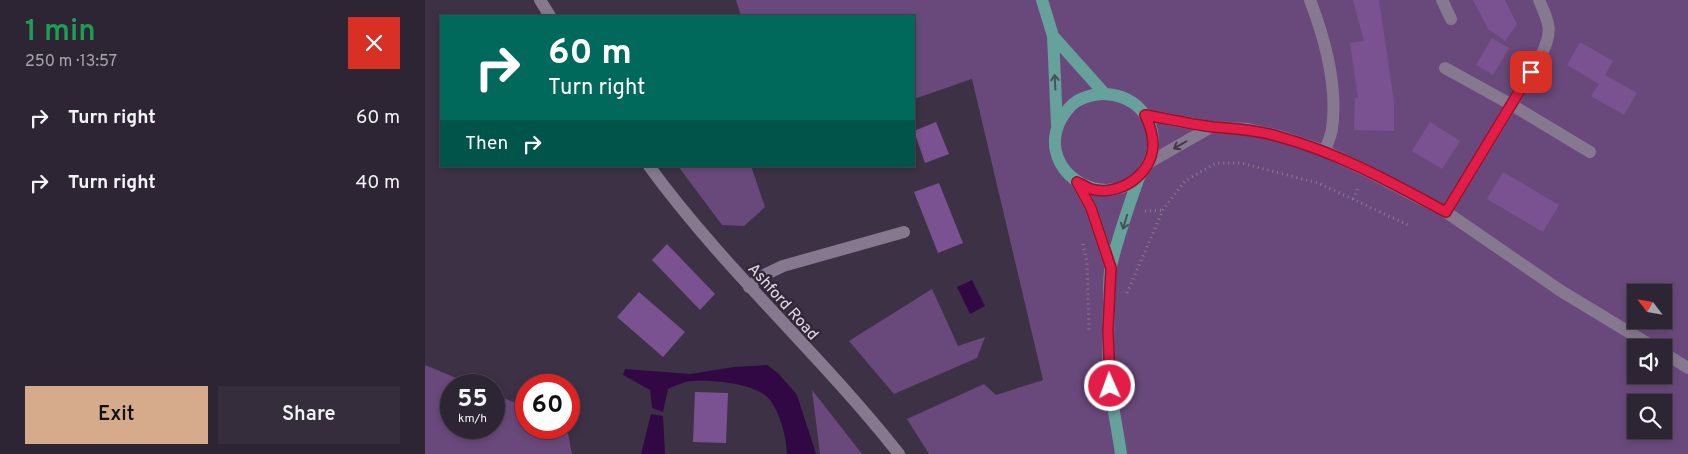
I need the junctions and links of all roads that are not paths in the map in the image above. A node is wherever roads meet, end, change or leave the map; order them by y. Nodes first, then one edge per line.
1 (540, 0) edge
2 (1042, 0) edge
3 (1309, 0) edge
4 (1442, 0) edge
5 (1539, 0) edge
6 (549, 15) edge
7 (1451, 19) dead end
8 (1053, 36) junction
9 (1445, 68) dead end
10 (1104, 93) junction
11 (1512, 105) junction
12 (1145, 115) junction
13 (1211, 127) junction
14 (1057, 128) junction
15 (1325, 151) junction
16 (1590, 152) dead end
17 (1148, 163) junction
18 (650, 167) edge
19 (1139, 177) junction
20 (1077, 182) junction
21 (1446, 212) junction
22 (904, 232) dead end
23 (1111, 268) junction
24 (749, 287) junction
25 (1640, 339) edge
26 (1672, 358) edge
27 (1688, 368) edge
28 (899, 454) edge
29 (1121, 454) edge

1 - 6 street
2 - 8 main road
3 - 15 street
4 - 7 street
5 - 11 street
8 - 10 main road
14 -> 8 main road
9 - 11 street
10 - 12 main road
10 - 14 main road
11 - 16 street
11 - 21 street
12 - 13 street
12 - 17 main road
13 - 15 street
13 -> 17 street
14 - 20 main road
15 - 21 street
17 - 19 main road
18 - 24 street, Ashford Road
19 - 20 main road
19 -> 23 main road
20 - 23 main road
21 - 25 street
22 - 24 street
23 - 29 main road
24 - 28 street, Ashford Road
26 - 27 street

